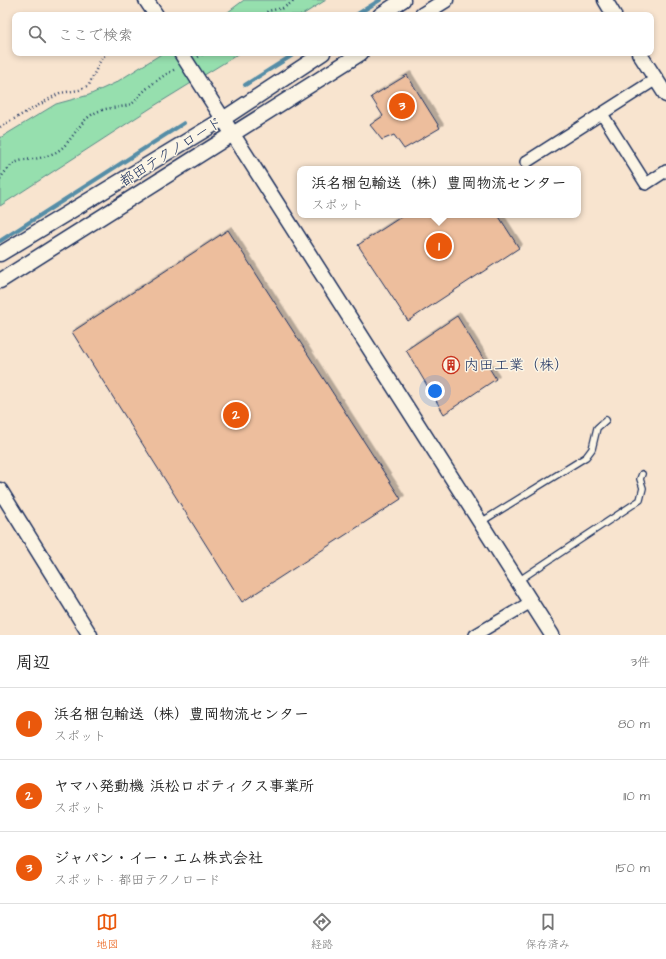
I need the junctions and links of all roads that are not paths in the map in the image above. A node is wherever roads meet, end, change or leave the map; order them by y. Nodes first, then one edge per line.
1 (146, 0) edge
2 (403, 0) edge
3 (446, 0) edge
4 (605, 0) edge
5 (154, 12) edge
6 (385, 12) edge
7 (427, 12) edge
8 (612, 12) edge
9 (318, 56) edge
10 (356, 56) edge
11 (641, 56) edge
12 (185, 58) edge
13 (656, 80) junction
14 (666, 95) edge
15 (602, 114) junction
16 (223, 119) junction
17 (233, 133) junction
18 (526, 162) dead end
19 (666, 172) edge
20 (0, 254) edge
21 (0, 281) edge
22 (606, 420) dead end
23 (642, 474) dead end
24 (0, 490) edge
25 (480, 523) junction
26 (518, 581) junction
27 (530, 602) junction
28 (90, 635) edge
29 (475, 635) edge
30 (552, 635) edge

1 - 5 street
2 - 6 street
3 - 7 street
4 - 8 street
9 - 16 street, 都田テクノロード
10 - 17 street, 都田テクノロード
11 - 13 street
12 - 16 street
13 - 14 street
13 - 15 street
15 - 18 street
15 - 19 street
16 - 17 street
16 - 20 street, 都田テクノロード
17 - 21 street, 都田テクノロード
17 - 25 street
22 - 25 lane
23 - 26 lane
24 - 28 street
25 - 26 street
26 - 27 street
27 - 29 street
27 - 30 street

